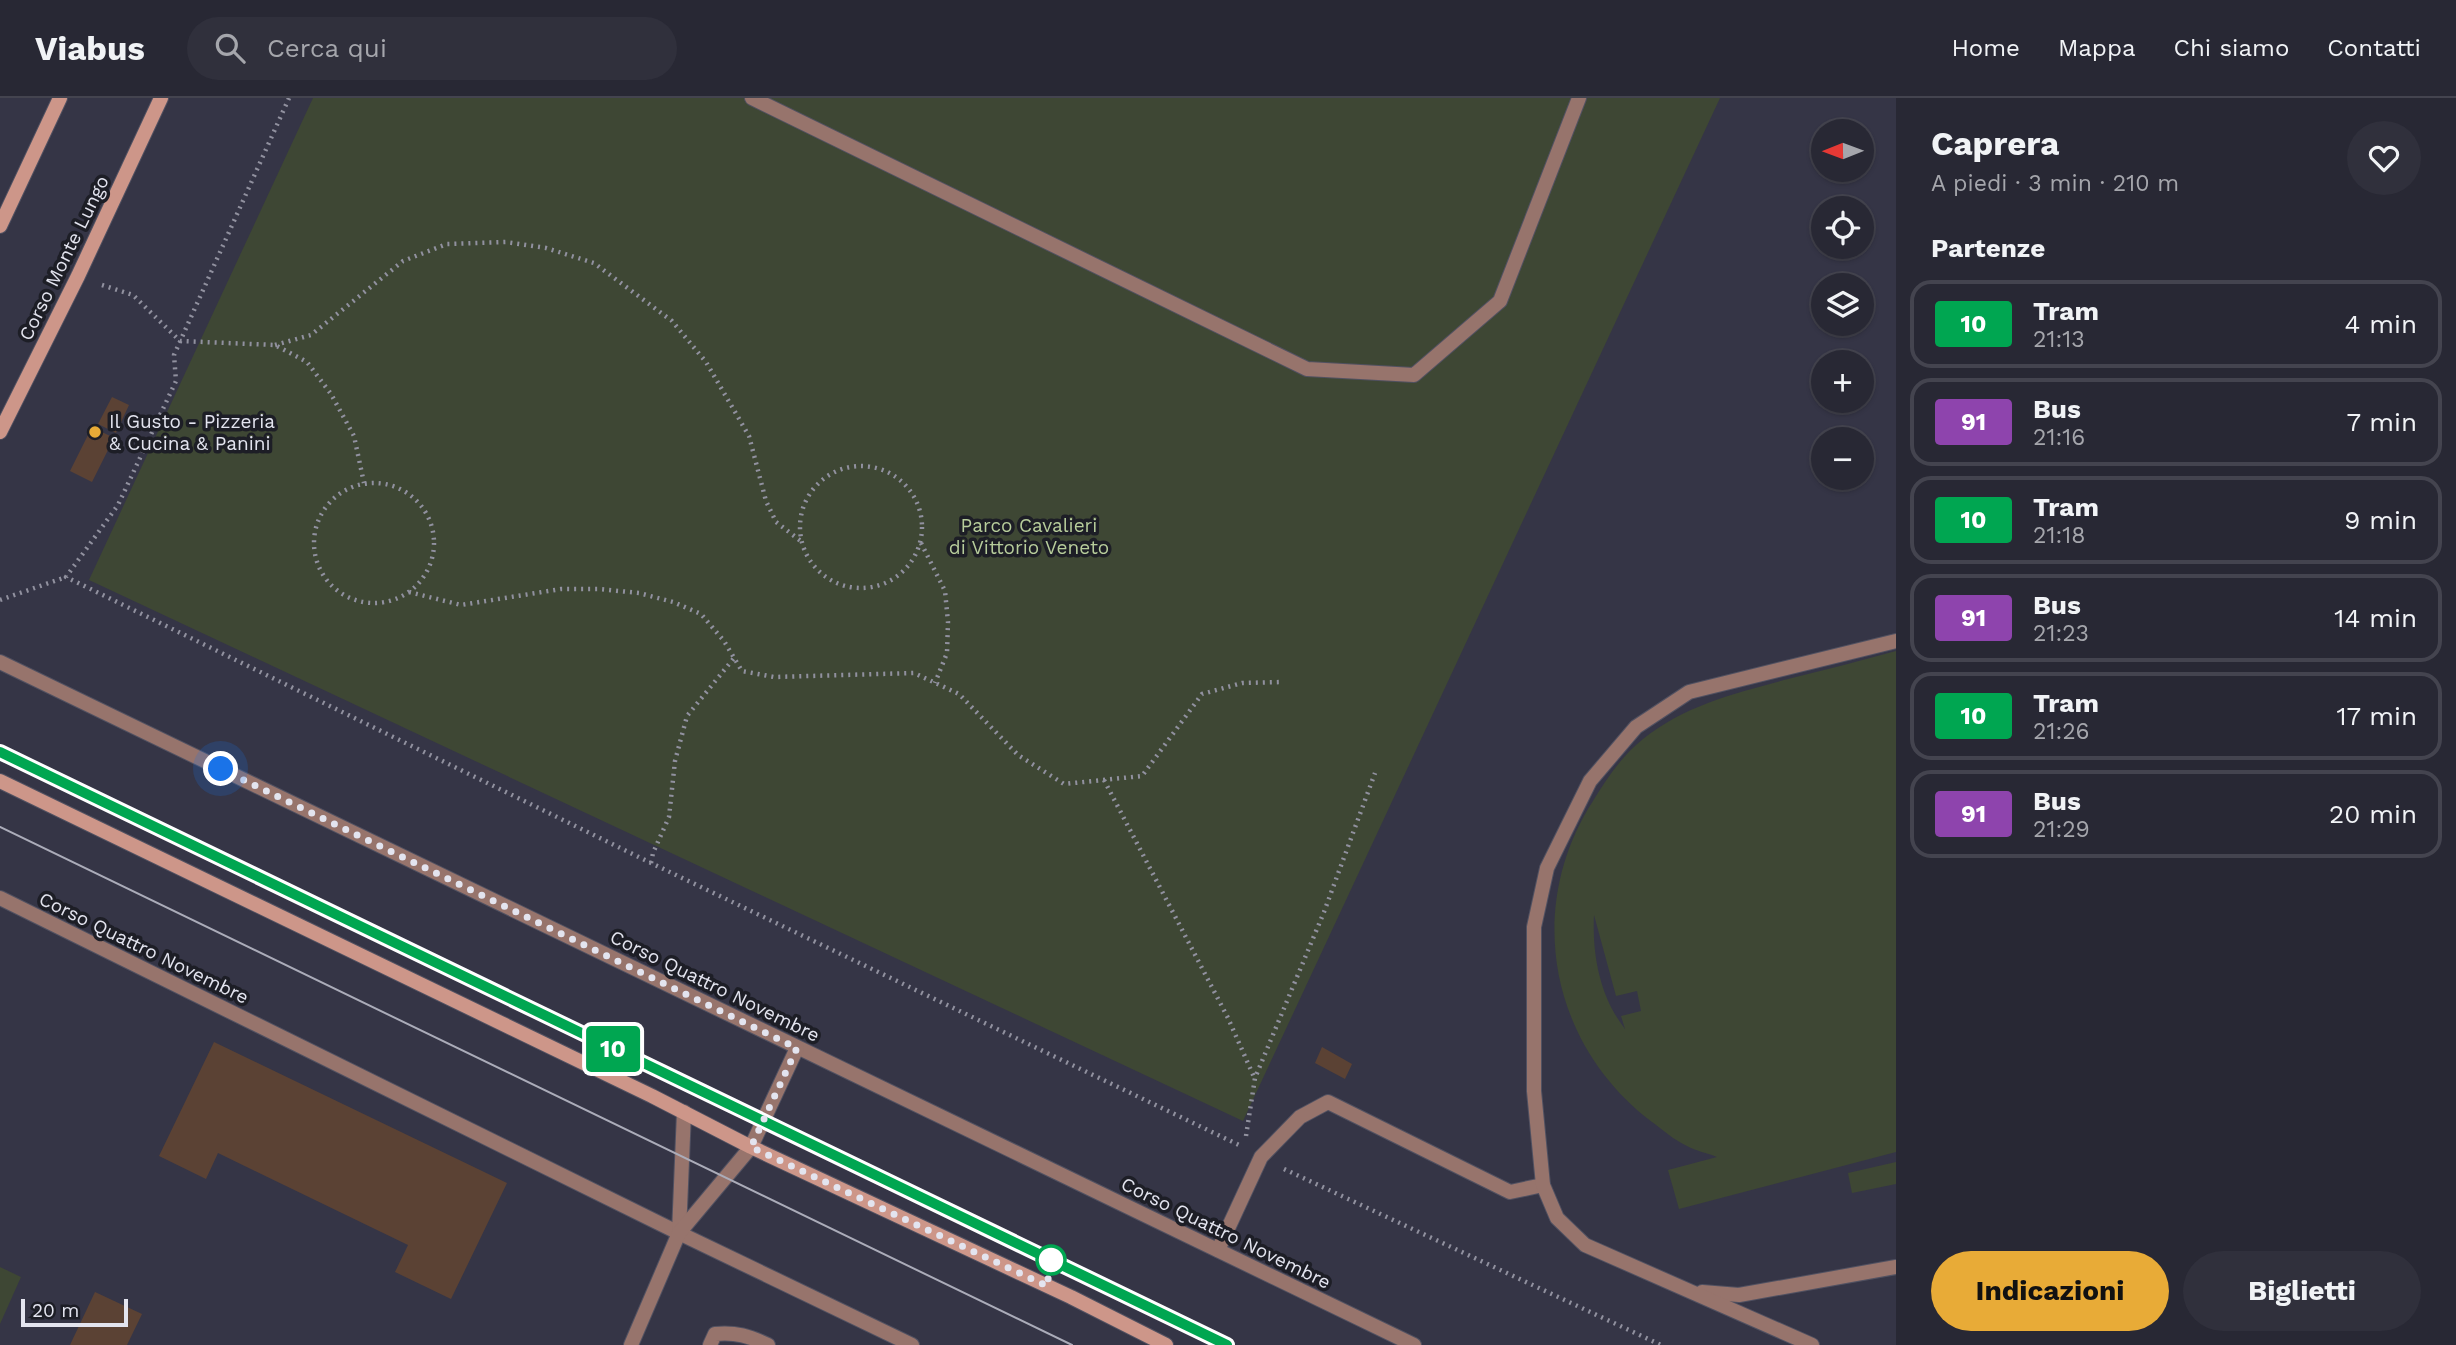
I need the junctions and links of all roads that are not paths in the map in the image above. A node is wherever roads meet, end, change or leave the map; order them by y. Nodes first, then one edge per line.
1 (60, 98) edge
2 (161, 98) edge
3 (752, 98) edge
4 (1578, 98) edge
5 (0, 226) edge
6 (0, 432) edge
7 (1896, 641) edge
8 (0, 662) edge
9 (0, 781) edge
10 (0, 898) edge
11 (797, 1048) junction
12 (684, 1112) junction
13 (751, 1147) junction
14 (1543, 1185) junction
15 (679, 1233) junction
16 (1217, 1250) junction
17 (1896, 1267) edge
18 (1690, 1291) junction
19 (631, 1345) edge
20 (710, 1345) edge
21 (768, 1345) edge
22 (912, 1345) edge
23 (1166, 1345) edge
24 (1414, 1345) edge
25 (1812, 1345) edge

1 - 5 main road
2 - 6 main road, Corso Monte Lungo
3 - 4 street
7 - 14 street
8 - 11 street, Corso Quattro Novembre
9 - 12 main road
10 - 15 street, Corso Quattro Novembre
11 - 13 street
11 - 16 street, Corso Quattro Novembre
12 - 13 main road
12 - 15 street
13 - 15 street
13 - 23 main road
14 - 16 street
14 - 18 street
15 - 19 street
15 - 22 street, Corso Quattro Novembre
16 - 24 street, Corso Quattro Novembre
17 - 18 street
18 - 25 street
20 - 21 street

